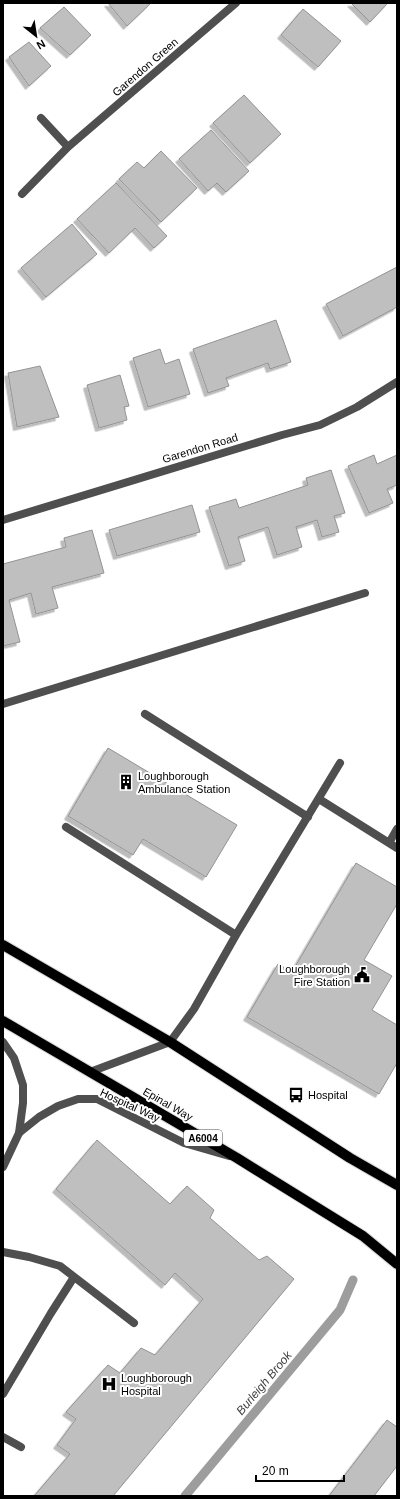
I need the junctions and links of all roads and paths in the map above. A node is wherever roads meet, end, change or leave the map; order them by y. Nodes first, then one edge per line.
1 (236, 3) edge
2 (40, 118) dead end
3 (68, 147) junction
4 (22, 194) dead end
5 (397, 382) edge
6 (3, 520) edge
7 (365, 593) dead end
8 (3, 704) edge
9 (145, 714) dead end
10 (340, 763) dead end
11 (319, 799) junction
12 (308, 817) junction
13 (66, 827) dead end
14 (397, 829) edge
15 (389, 843) junction
16 (397, 848) edge
17 (236, 935) junction
18 (3, 946) edge
19 (3, 1021) edge
20 (3, 1042) edge
21 (170, 1042) junction
22 (90, 1072) junction
23 (19, 1133) junction
24 (237, 1158) junction
25 (3, 1167) edge
26 (397, 1185) edge
27 (3, 1252) edge
28 (397, 1264) edge
29 (74, 1277) junction
30 (134, 1323) dead end
31 (3, 1394) edge
32 (3, 1438) edge
33 (21, 1447) dead end

1 - 3 street, Garendon Green
2 - 3 street
3 - 4 street, Garendon Green
5 - 6 street, Garendon Road
7 - 8 street
9 - 12 street
10 - 11 street
11 - 12 street
11 - 15 street
12 - 17 street
13 - 17 street
14 - 15 street
15 - 16 street
17 - 21 street
18 - 21 main road
19 - 22 main road, Epinal Way / A6004
20 - 23 street, Hospital Way
21 - 22 street
21 - 26 main road
22 - 24 main road, Epinal Way / A6004
23 - 24 street, Hospital Way
23 - 25 street, Hospital Way
24 - 28 main road, Epinal Way / A6004
27 - 29 street
29 - 30 street
29 - 31 street
32 - 33 street

